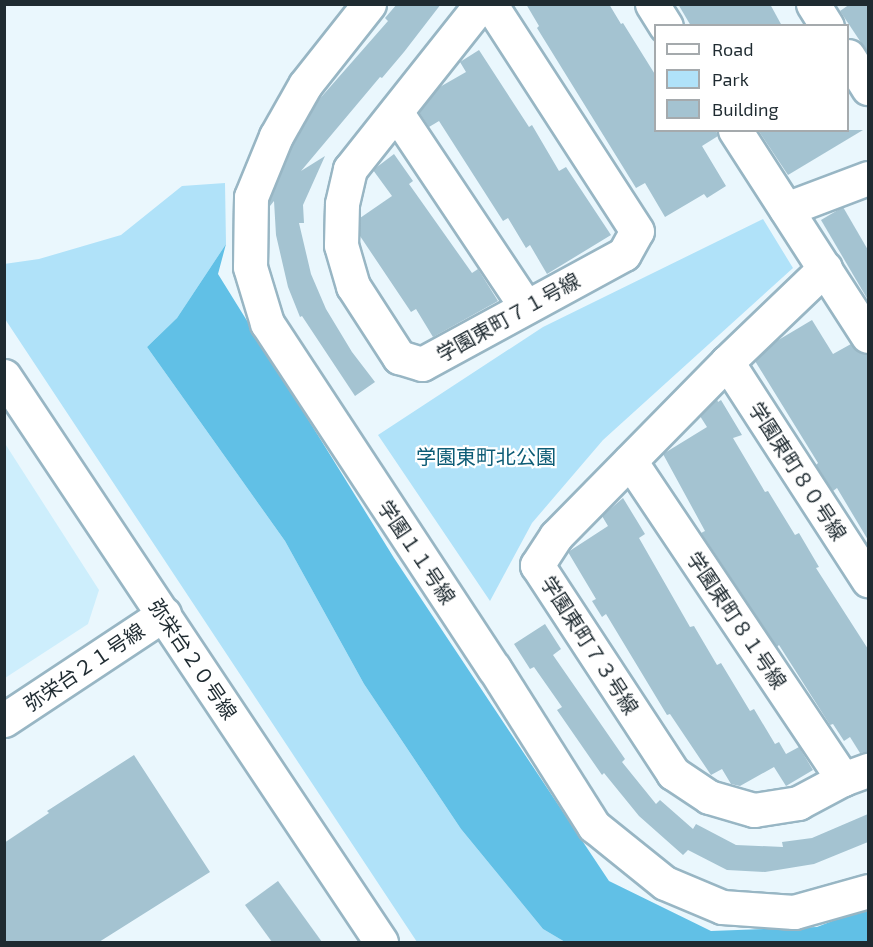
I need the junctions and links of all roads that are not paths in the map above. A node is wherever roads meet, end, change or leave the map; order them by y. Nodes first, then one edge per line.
1 (369, 4) edge
2 (481, 4) edge
3 (490, 4) edge
4 (652, 4) edge
5 (813, 4) edge
6 (665, 24) edge
7 (826, 24) edge
8 (849, 58) edge
9 (868, 88) edge
10 (396, 112) junction
11 (736, 132) edge
12 (868, 178) edge
13 (786, 209) junction
14 (825, 268) junction
15 (526, 307) junction
16 (868, 336) edge
17 (727, 362) junction
18 (4, 376) edge
19 (630, 460) junction
20 (868, 580) edge
21 (164, 614) junction
22 (4, 720) edge
23 (856, 775) edge
24 (868, 891) edge
25 (381, 942) edge

1 - 24 street, 学園１１号線
2 - 10 street, 学園東町７１号線
3 - 15 street, 学園東町７１号線
4 - 6 street
5 - 7 street
8 - 9 street
10 - 15 street
10 - 15 street, 学園東町７１号線
11 - 13 street
12 - 13 street
13 - 14 street
14 - 16 street
14 - 17 street, 学園東町７３号線
17 - 19 street, 学園東町７３号線
17 - 20 street, 学園東町８０号線
18 - 21 street, 弥栄台２０号線
19 - 23 street, 学園東町８１号線
19 - 23 street, 学園東町７３号線
21 - 22 street, 弥栄台２１号線
21 - 25 street, 弥栄台２０号線

